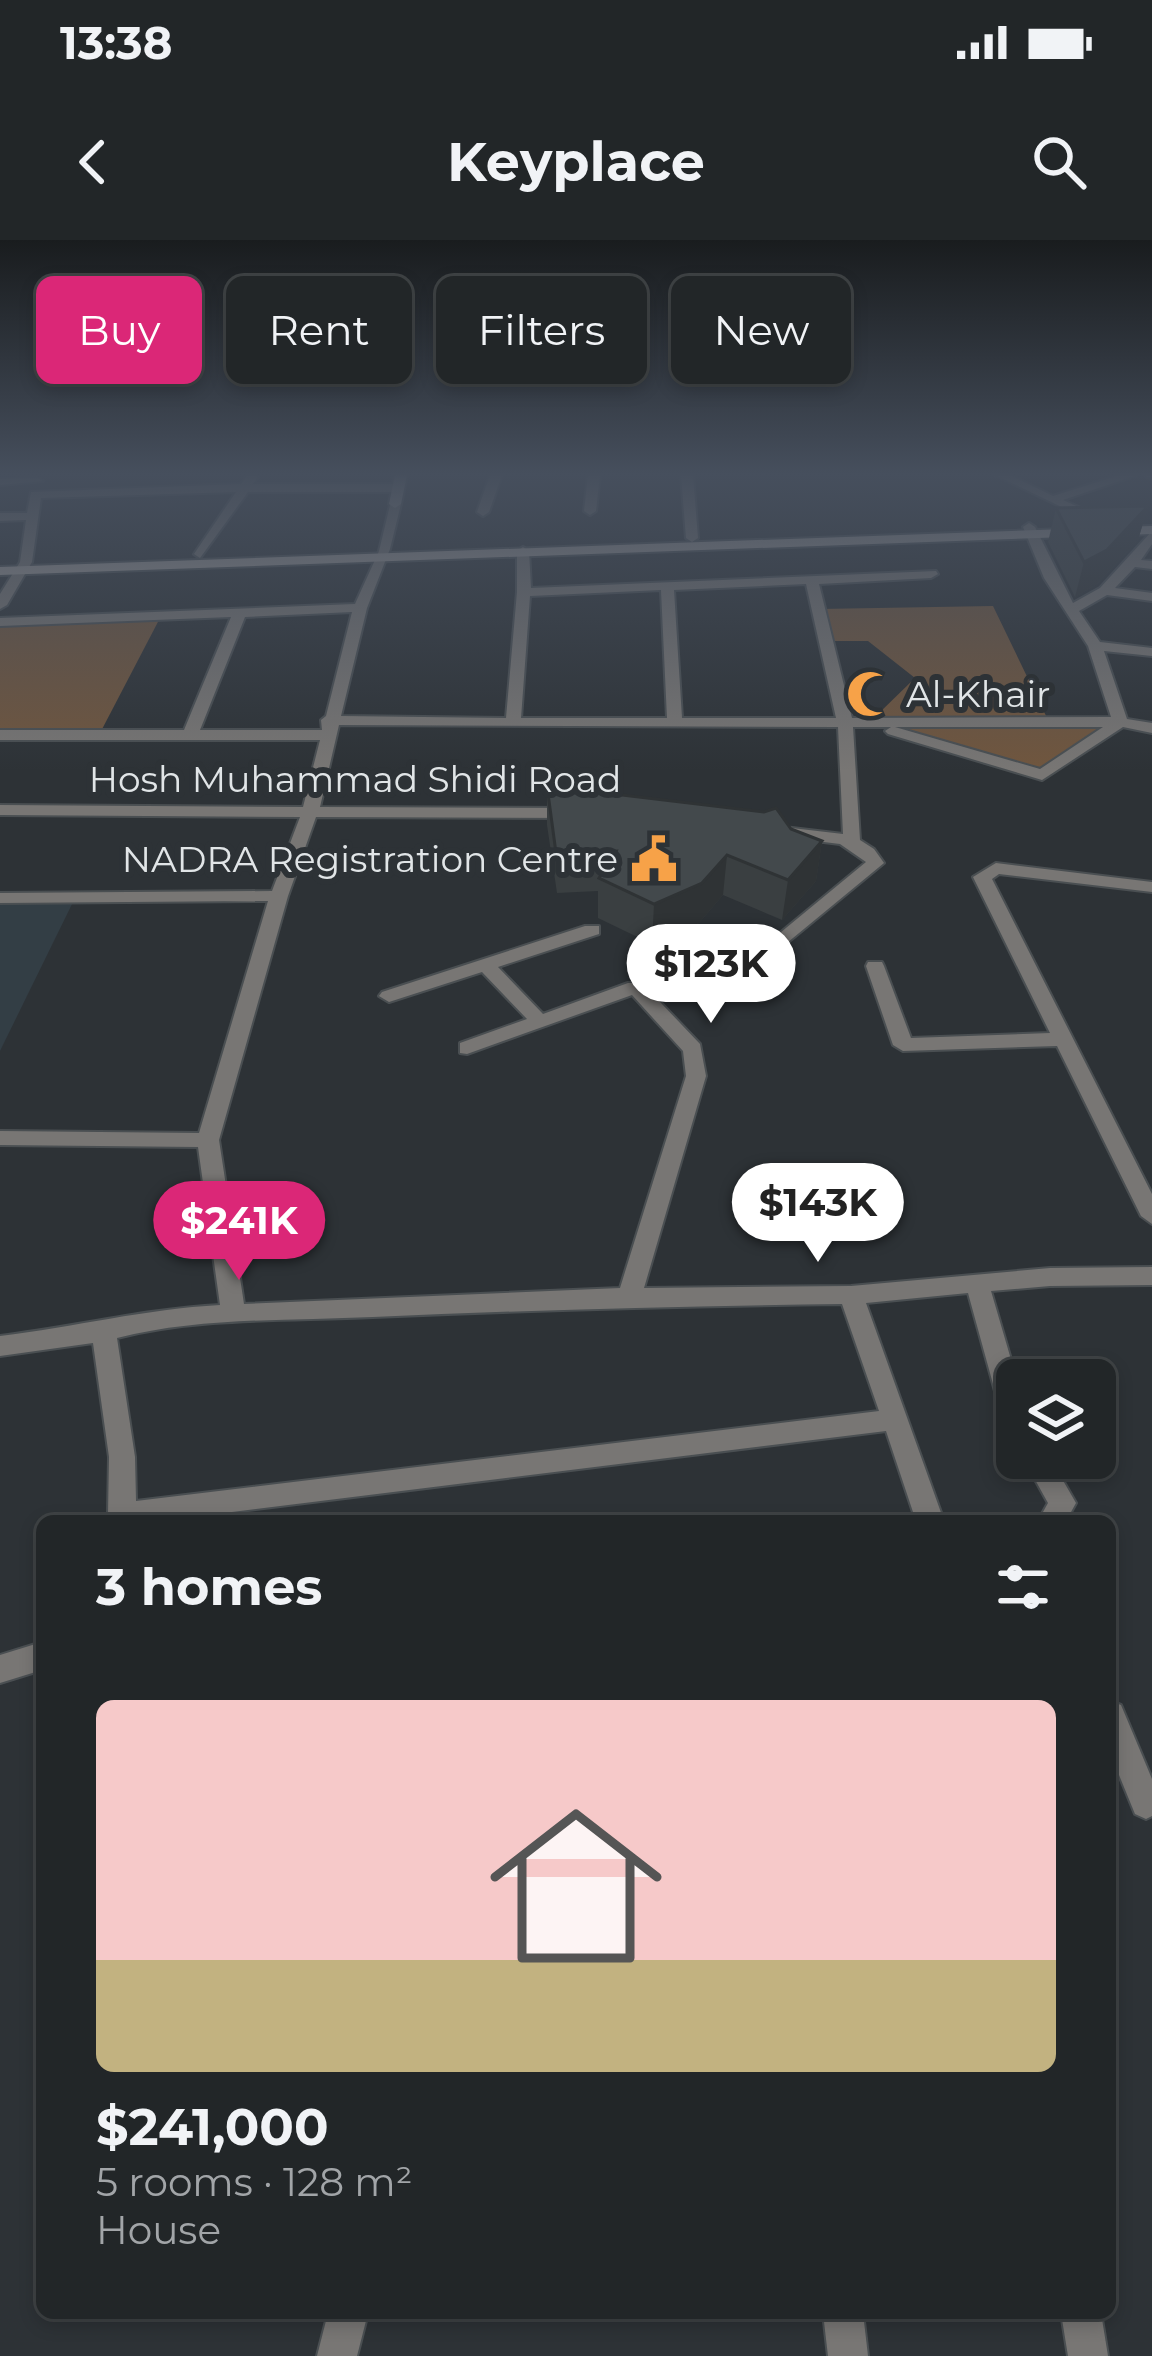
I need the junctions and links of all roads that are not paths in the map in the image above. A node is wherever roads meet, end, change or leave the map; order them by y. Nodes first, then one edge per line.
1 (19, 574) edge
2 (374, 574) edge
3 (524, 574) edge
4 (931, 574) dead end
5 (1049, 574) edge
6 (1122, 574) edge
7 (812, 580) junction
8 (668, 586) junction
9 (1106, 591) junction
10 (524, 592) junction
11 (1152, 597) edge
12 (0, 605) edge
13 (360, 608) junction
14 (1072, 610) junction
15 (238, 614) junction
16 (0, 622) edge
17 (1095, 646) junction
18 (1152, 652) edge
19 (675, 722) junction
20 (845, 722) junction
21 (1120, 722) junction
22 (513, 723) junction
23 (874, 724) junction
24 (327, 728) junction
25 (1152, 728) edge
26 (190, 735) junction
27 (0, 736) edge
28 (310, 808) junction
29 (0, 810) edge
30 (591, 813) edge
31 (746, 826) edge
32 (852, 841) junction
33 (1152, 887) edge
34 (279, 896) junction
35 (0, 898) edge
36 (592, 930) dead end
37 (776, 946) dead end
38 (486, 965) junction
39 (875, 966) dead end
40 (389, 996) dead end
41 (540, 1022) junction
42 (1066, 1039) junction
43 (467, 1048) dead end
44 (0, 1138) edge
45 (208, 1140) junction
46 (1152, 1216) edge
47 (1152, 1276) edge
48 (978, 1286) junction
49 (851, 1295) junction
50 (629, 1297) junction
51 (233, 1314) junction
52 (104, 1332) junction
53 (0, 1346) edge
54 (999, 1359) edge
55 (897, 1419) junction
56 (1048, 1479) edge
57 (121, 1515) edge
58 (145, 1515) edge
59 (928, 1515) edge
60 (1055, 1515) edge
61 (36, 1658) edge
62 (0, 1669) edge
63 (1116, 1730) edge
64 (1146, 1803) dead end
65 (346, 2319) edge
66 (844, 2319) edge
67 (1083, 2319) edge
68 (337, 2356) edge
69 (848, 2356) edge
70 (1088, 2356) edge

1 - 12 street
2 - 13 street
3 - 10 street
4 - 7 street
5 - 14 street
6 - 9 street
7 - 8 street
7 - 20 street
8 - 10 street
8 - 19 street
9 - 11 street
9 - 14 street
10 - 22 street
13 - 15 street
13 - 24 street
14 - 17 street
15 - 16 street
15 - 26 street
17 - 18 street
17 - 21 street
19 - 20 street
19 - 22 street
20 - 23 street
20 - 32 street
21 - 23 street
21 - 23 street
21 - 25 street
22 - 24 street
24 - 26 street
24 - 28 street
26 - 27 street
28 - 29 street, Hosh Muhammad Shidi Road
28 - 30 street, Hosh Muhammad Shidi Road
28 - 34 street
31 - 32 street
32 - 37 street
33 - 42 street
34 - 35 street
34 - 45 street
36 - 38 street
38 - 40 street
38 - 41 street
39 - 42 street
41 - 43 street
41 - 50 street
42 - 46 street
44 - 45 street
45 - 51 street
47 - 48 street
48 - 49 street
48 - 54 street
49 - 50 street
49 - 55 street
50 - 51 street
51 - 52 street
52 - 53 street
52 - 57 street
55 - 58 street
55 - 59 street
56 - 60 street
61 - 62 street
63 - 64 street
65 - 68 street
66 - 69 street
67 - 70 street

